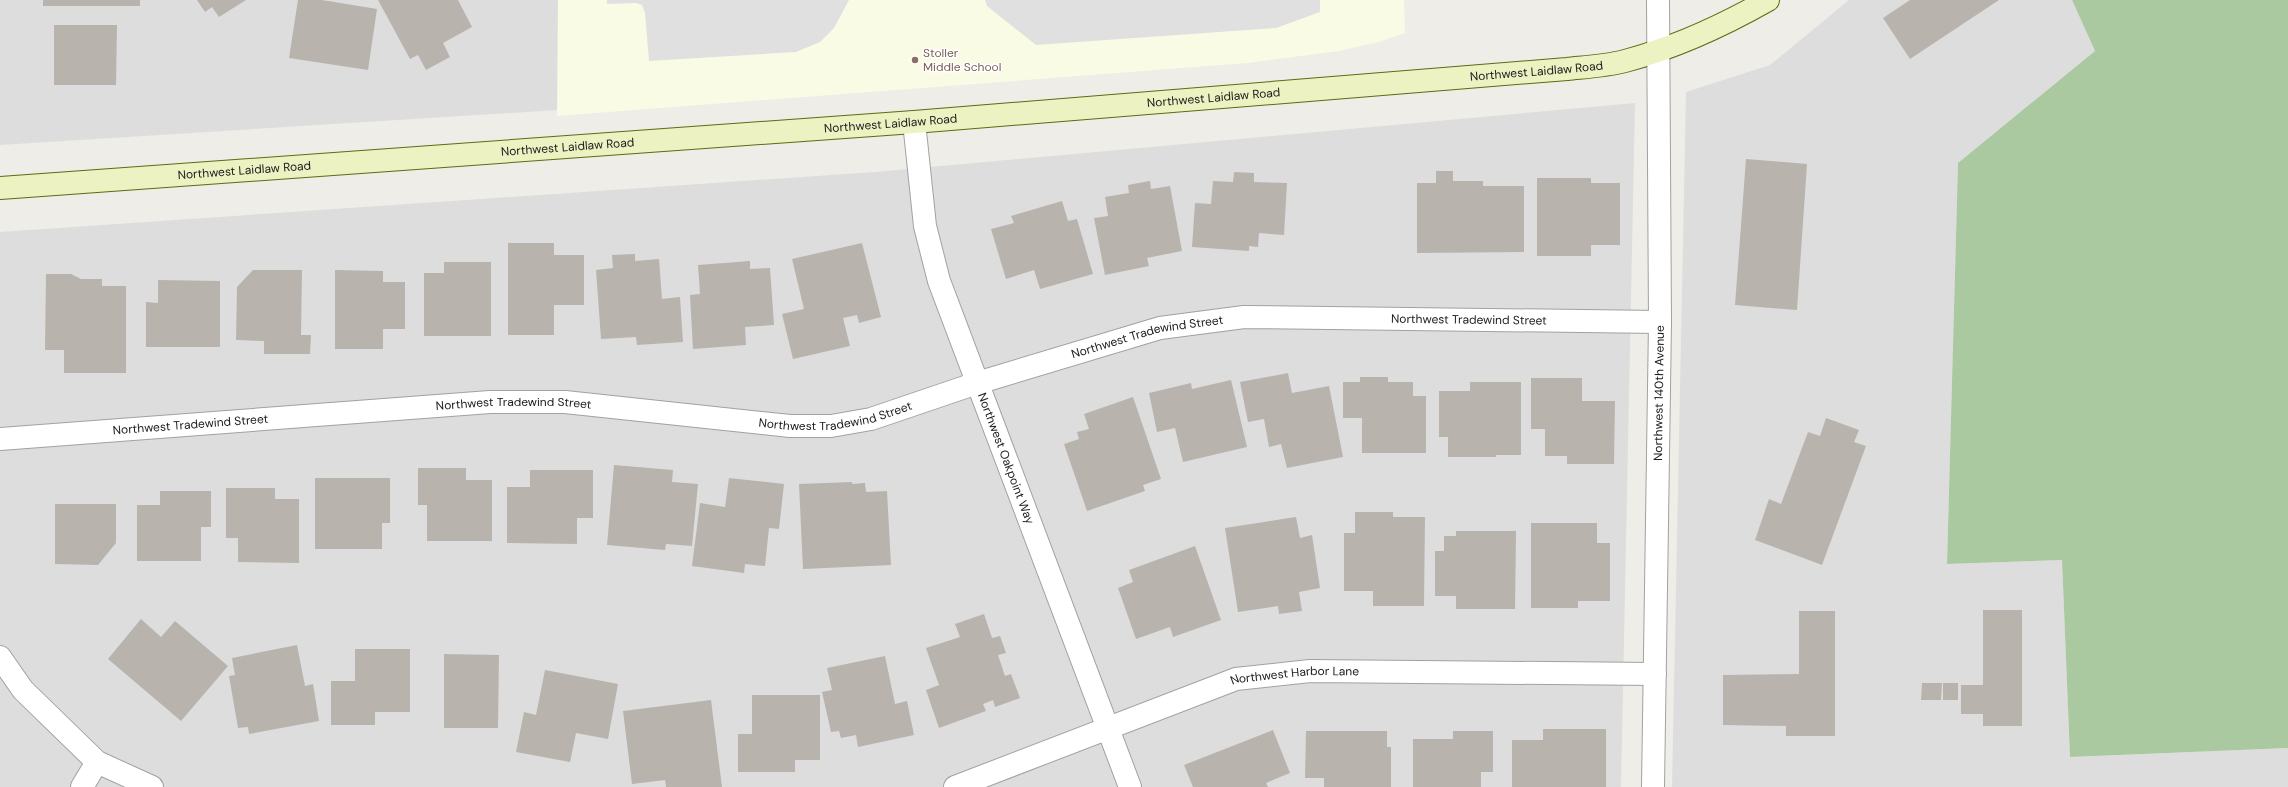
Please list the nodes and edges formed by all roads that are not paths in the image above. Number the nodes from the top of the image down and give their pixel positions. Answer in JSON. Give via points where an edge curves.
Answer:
{"nodes":[{"id":1,"x":1658,"y":0,"type":"edge"},
{"id":2,"x":1768,"y":0,"type":"edge"},
{"id":3,"x":1657,"y":51,"type":"junction"},
{"id":4,"x":914,"y":122,"type":"junction"},
{"id":5,"x":0,"y":188,"type":"edge"},
{"id":6,"x":1660,"y":322,"type":"junction"},
{"id":7,"x":977,"y":383,"type":"junction"},
{"id":8,"x":0,"y":439,"type":"edge"},
{"id":9,"x":0,"y":657,"type":"edge"},
{"id":10,"x":1655,"y":674,"type":"junction"},
{"id":11,"x":1108,"y":727,"type":"junction"},
{"id":12,"x":97,"y":762,"type":"junction"},
{"id":13,"x":82,"y":787,"type":"edge"},
{"id":14,"x":152,"y":787,"type":"edge"},
{"id":15,"x":955,"y":787,"type":"edge"},
{"id":16,"x":1130,"y":787,"type":"edge"},
{"id":17,"x":1653,"y":787,"type":"edge"}],
"edges":[{"from":1,"to":3,"type":"street","name":"Northwest 140th Avenue"},
{"from":2,"to":3,"type":"main road","name":"Northwest Laidlaw Road","via":[[1742,15]]},
{"from":3,"to":4,"type":"main road","name":"Northwest Laidlaw Road","via":[[1623,61],[1567,69]]},
{"from":3,"to":6,"type":"street","name":"Northwest 140th Avenue"},
{"from":4,"to":5,"type":"main road","name":"Northwest Laidlaw Road"},
{"from":4,"to":7,"type":"street","name":"Northwest Oakpoint Way","via":[[925,226],[939,281]]},
{"from":6,"to":7,"type":"street","name":"Northwest Tradewind Street","via":[[1244,317],[1160,328]]},
{"from":6,"to":10,"type":"street","name":"Northwest 140th Avenue"},
{"from":7,"to":8,"type":"street","name":"Northwest Tradewind Street","via":[[871,419],[830,426],[790,426],[565,402],[490,402]]},
{"from":7,"to":11,"type":"street","name":"Northwest Oakpoint Way"},
{"from":9,"to":12,"type":"street","via":[[23,690]]},
{"from":10,"to":11,"type":"street","name":"Northwest Harbor Lane","via":[[1310,671],[1236,679]]},
{"from":10,"to":17,"type":"street","name":"Northwest 140th Avenue"},
{"from":11,"to":15,"type":"street","name":"Northwest Harbor Lane"},
{"from":11,"to":16,"type":"street","name":"Northwest Oakpoint Way"},
{"from":12,"to":13,"type":"street"},
{"from":12,"to":14,"type":"street"}]}
